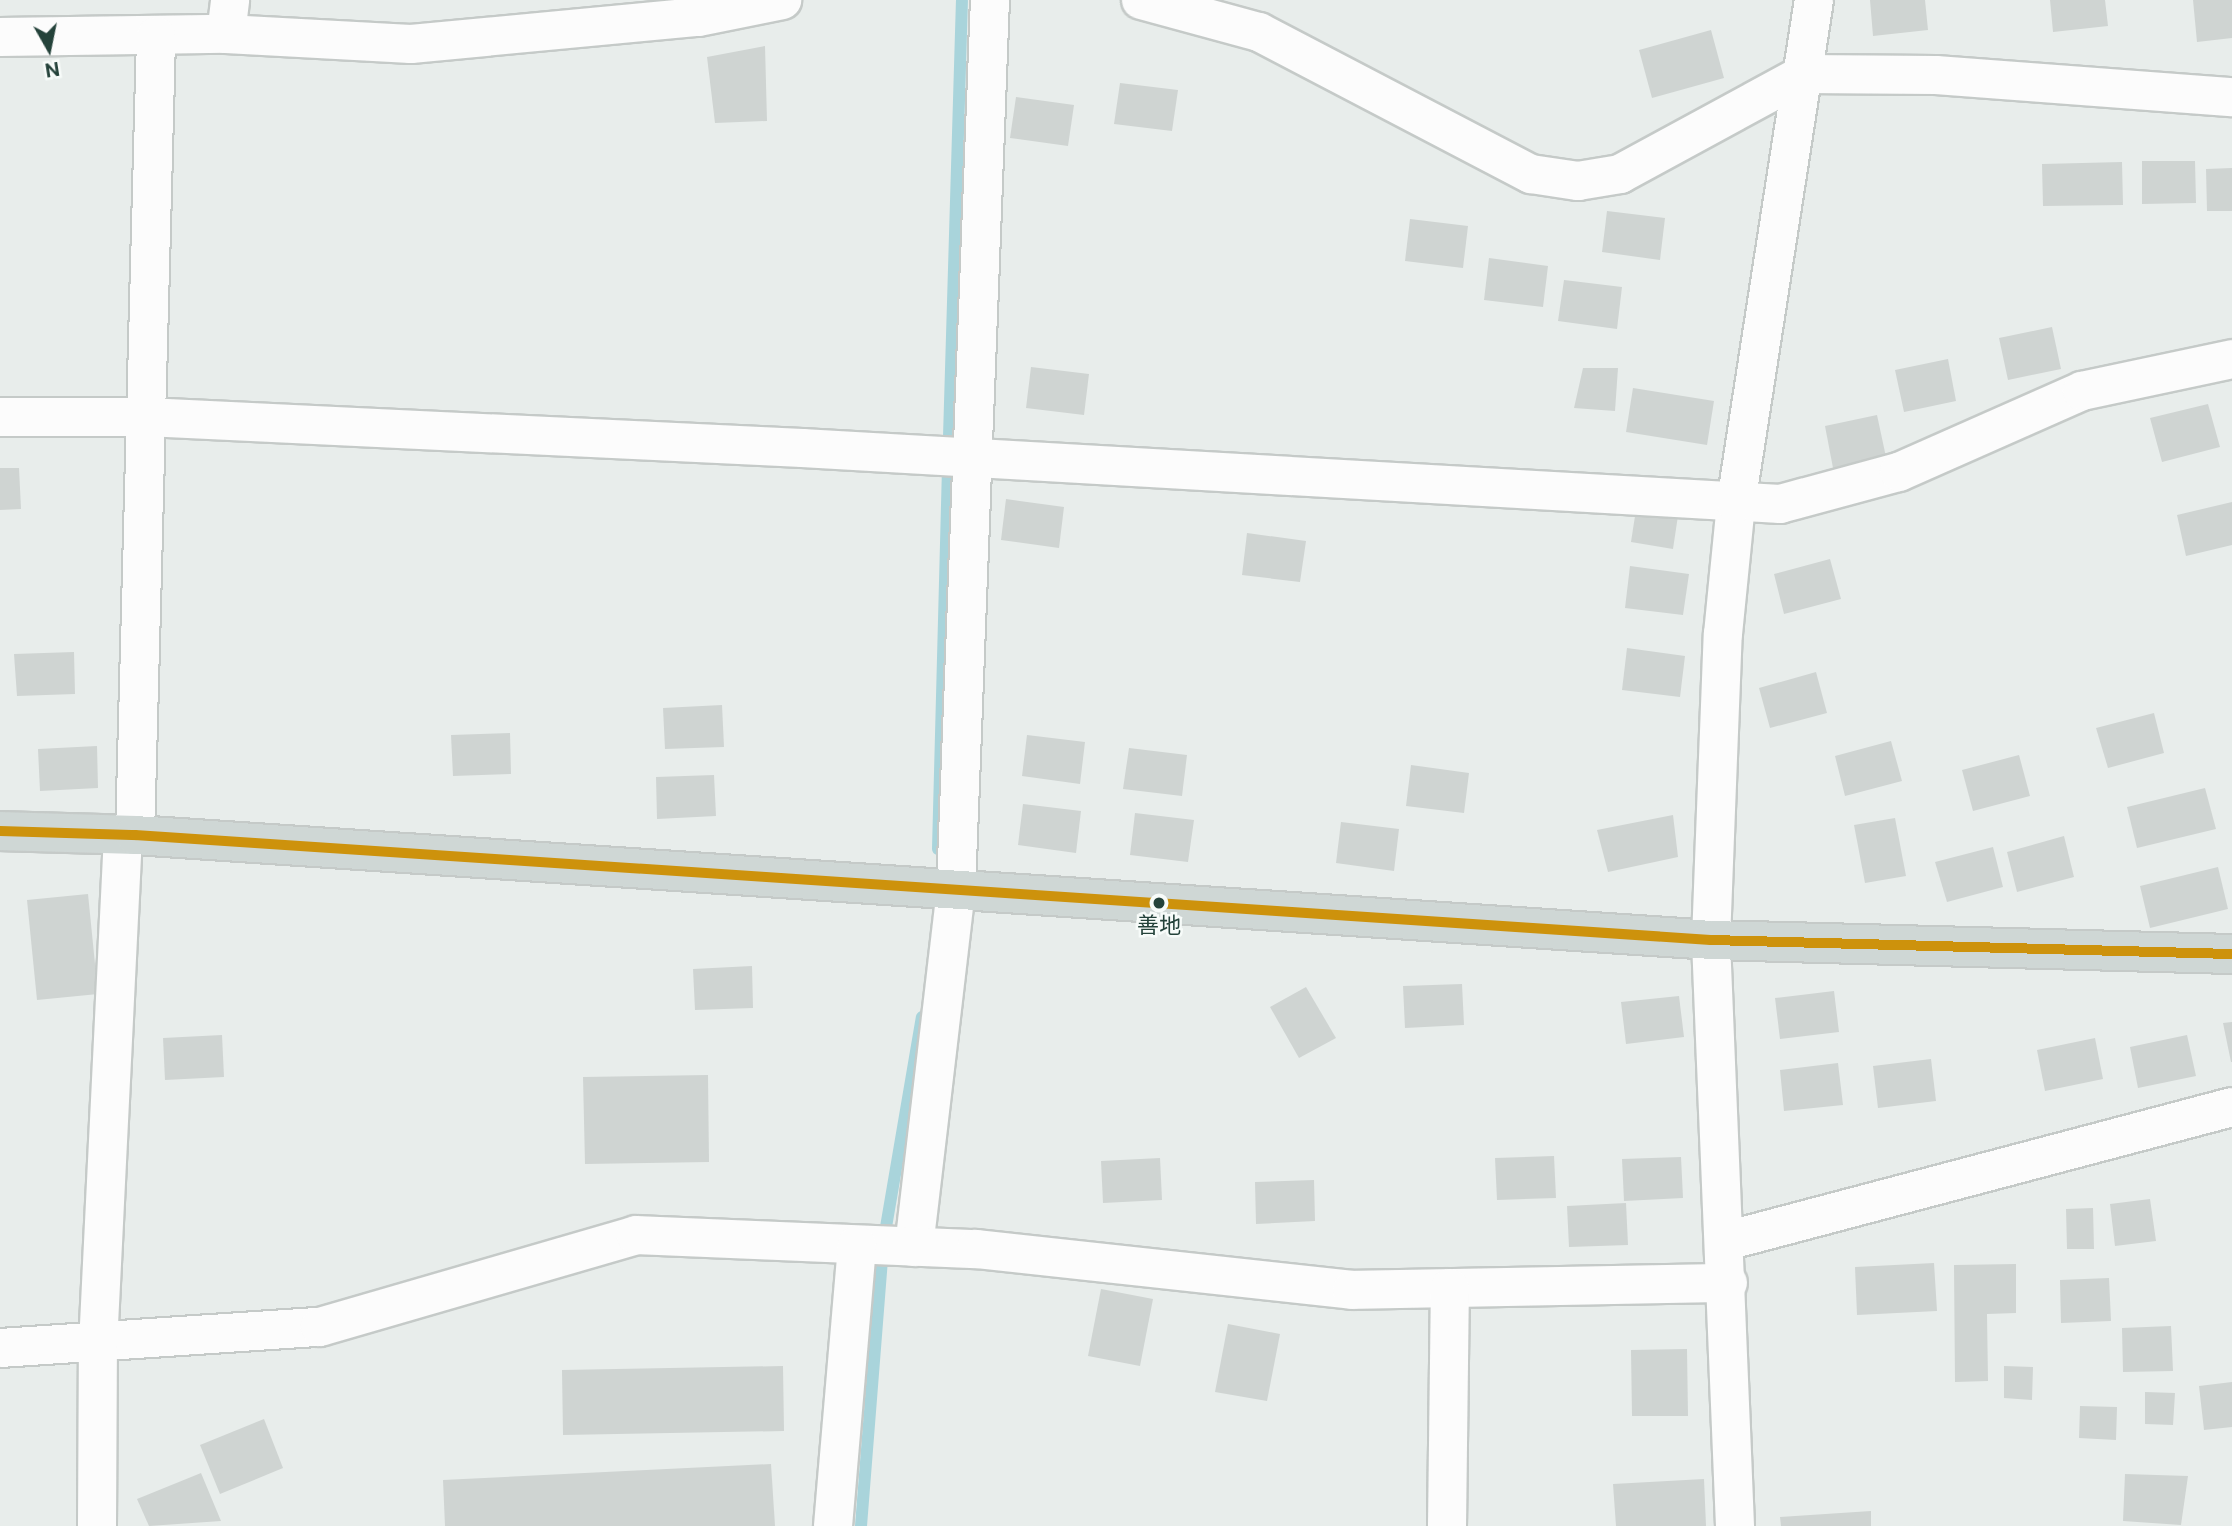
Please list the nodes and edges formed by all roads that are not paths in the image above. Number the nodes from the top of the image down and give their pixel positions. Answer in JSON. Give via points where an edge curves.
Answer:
{"nodes":[{"id":1,"x":782,"y":0,"type":"edge"},
{"id":2,"x":990,"y":0,"type":"edge"},
{"id":3,"x":1140,"y":0,"type":"edge"},
{"id":4,"x":1814,"y":0,"type":"edge"},
{"id":5,"x":228,"y":17,"type":"edge"},
{"id":6,"x":156,"y":36,"type":"junction"},
{"id":7,"x":0,"y":37,"type":"edge"},
{"id":8,"x":1804,"y":75,"type":"junction"},
{"id":9,"x":2232,"y":97,"type":"edge"},
{"id":10,"x":2232,"y":359,"type":"edge"},
{"id":11,"x":0,"y":417,"type":"edge"},
{"id":12,"x":146,"y":417,"type":"junction"},
{"id":13,"x":974,"y":460,"type":"junction"},
{"id":14,"x":1736,"y":503,"type":"junction"},
{"id":15,"x":0,"y":831,"type":"edge"},
{"id":16,"x":129,"y":835,"type":"junction"},
{"id":17,"x":956,"y":888,"type":"junction"},
{"id":18,"x":1711,"y":940,"type":"junction"},
{"id":19,"x":2232,"y":954,"type":"edge"},
{"id":20,"x":2232,"y":1107,"type":"edge"},
{"id":21,"x":1726,"y":1241,"type":"junction"},
{"id":22,"x":857,"y":1245,"type":"junction"},
{"id":23,"x":914,"y":1247,"type":"junction"},
{"id":24,"x":1728,"y":1283,"type":"junction"},
{"id":25,"x":1450,"y":1288,"type":"junction"},
{"id":26,"x":98,"y":1345,"type":"junction"},
{"id":27,"x":0,"y":1348,"type":"edge"},
{"id":28,"x":97,"y":1526,"type":"edge"},
{"id":29,"x":834,"y":1526,"type":"edge"},
{"id":30,"x":1447,"y":1526,"type":"edge"},
{"id":31,"x":1735,"y":1526,"type":"edge"}],
"edges":[{"from":1,"to":5,"type":"street","via":[[698,17],[411,44]]},
{"from":2,"to":13,"type":"street"},
{"from":3,"to":8,"type":"street","via":[[1259,32],[1531,174],[1578,181],[1620,174]]},
{"from":4,"to":8,"type":"street"},
{"from":5,"to":6,"type":"street"},
{"from":6,"to":7,"type":"street"},
{"from":6,"to":12,"type":"street"},
{"from":8,"to":9,"type":"street","via":[[1936,75]]},
{"from":8,"to":14,"type":"street"},
{"from":10,"to":14,"type":"street","via":[[2082,391],[1855,489],[1780,504]]},
{"from":11,"to":12,"type":"street"},
{"from":12,"to":13,"type":"street"},
{"from":12,"to":16,"type":"street"},
{"from":13,"to":14,"type":"street"},
{"from":13,"to":17,"type":"street"},
{"from":14,"to":18,"type":"street","via":[[1723,634]]},
{"from":15,"to":16,"type":"main road"},
{"from":16,"to":17,"type":"main road"},
{"from":16,"to":26,"type":"street"},
{"from":17,"to":18,"type":"main road"},
{"from":17,"to":23,"type":"street"},
{"from":18,"to":19,"type":"main road"},
{"from":18,"to":21,"type":"street"},
{"from":20,"to":21,"type":"street"},
{"from":21,"to":24,"type":"street"},
{"from":22,"to":23,"type":"street"},
{"from":22,"to":26,"type":"street","via":[[636,1235],[320,1328]]},
{"from":22,"to":29,"type":"street"},
{"from":23,"to":25,"type":"street","via":[[1352,1290]]},
{"from":24,"to":25,"type":"street"},
{"from":24,"to":31,"type":"street"},
{"from":25,"to":30,"type":"street"},
{"from":26,"to":27,"type":"street"},
{"from":26,"to":28,"type":"street"}]}
